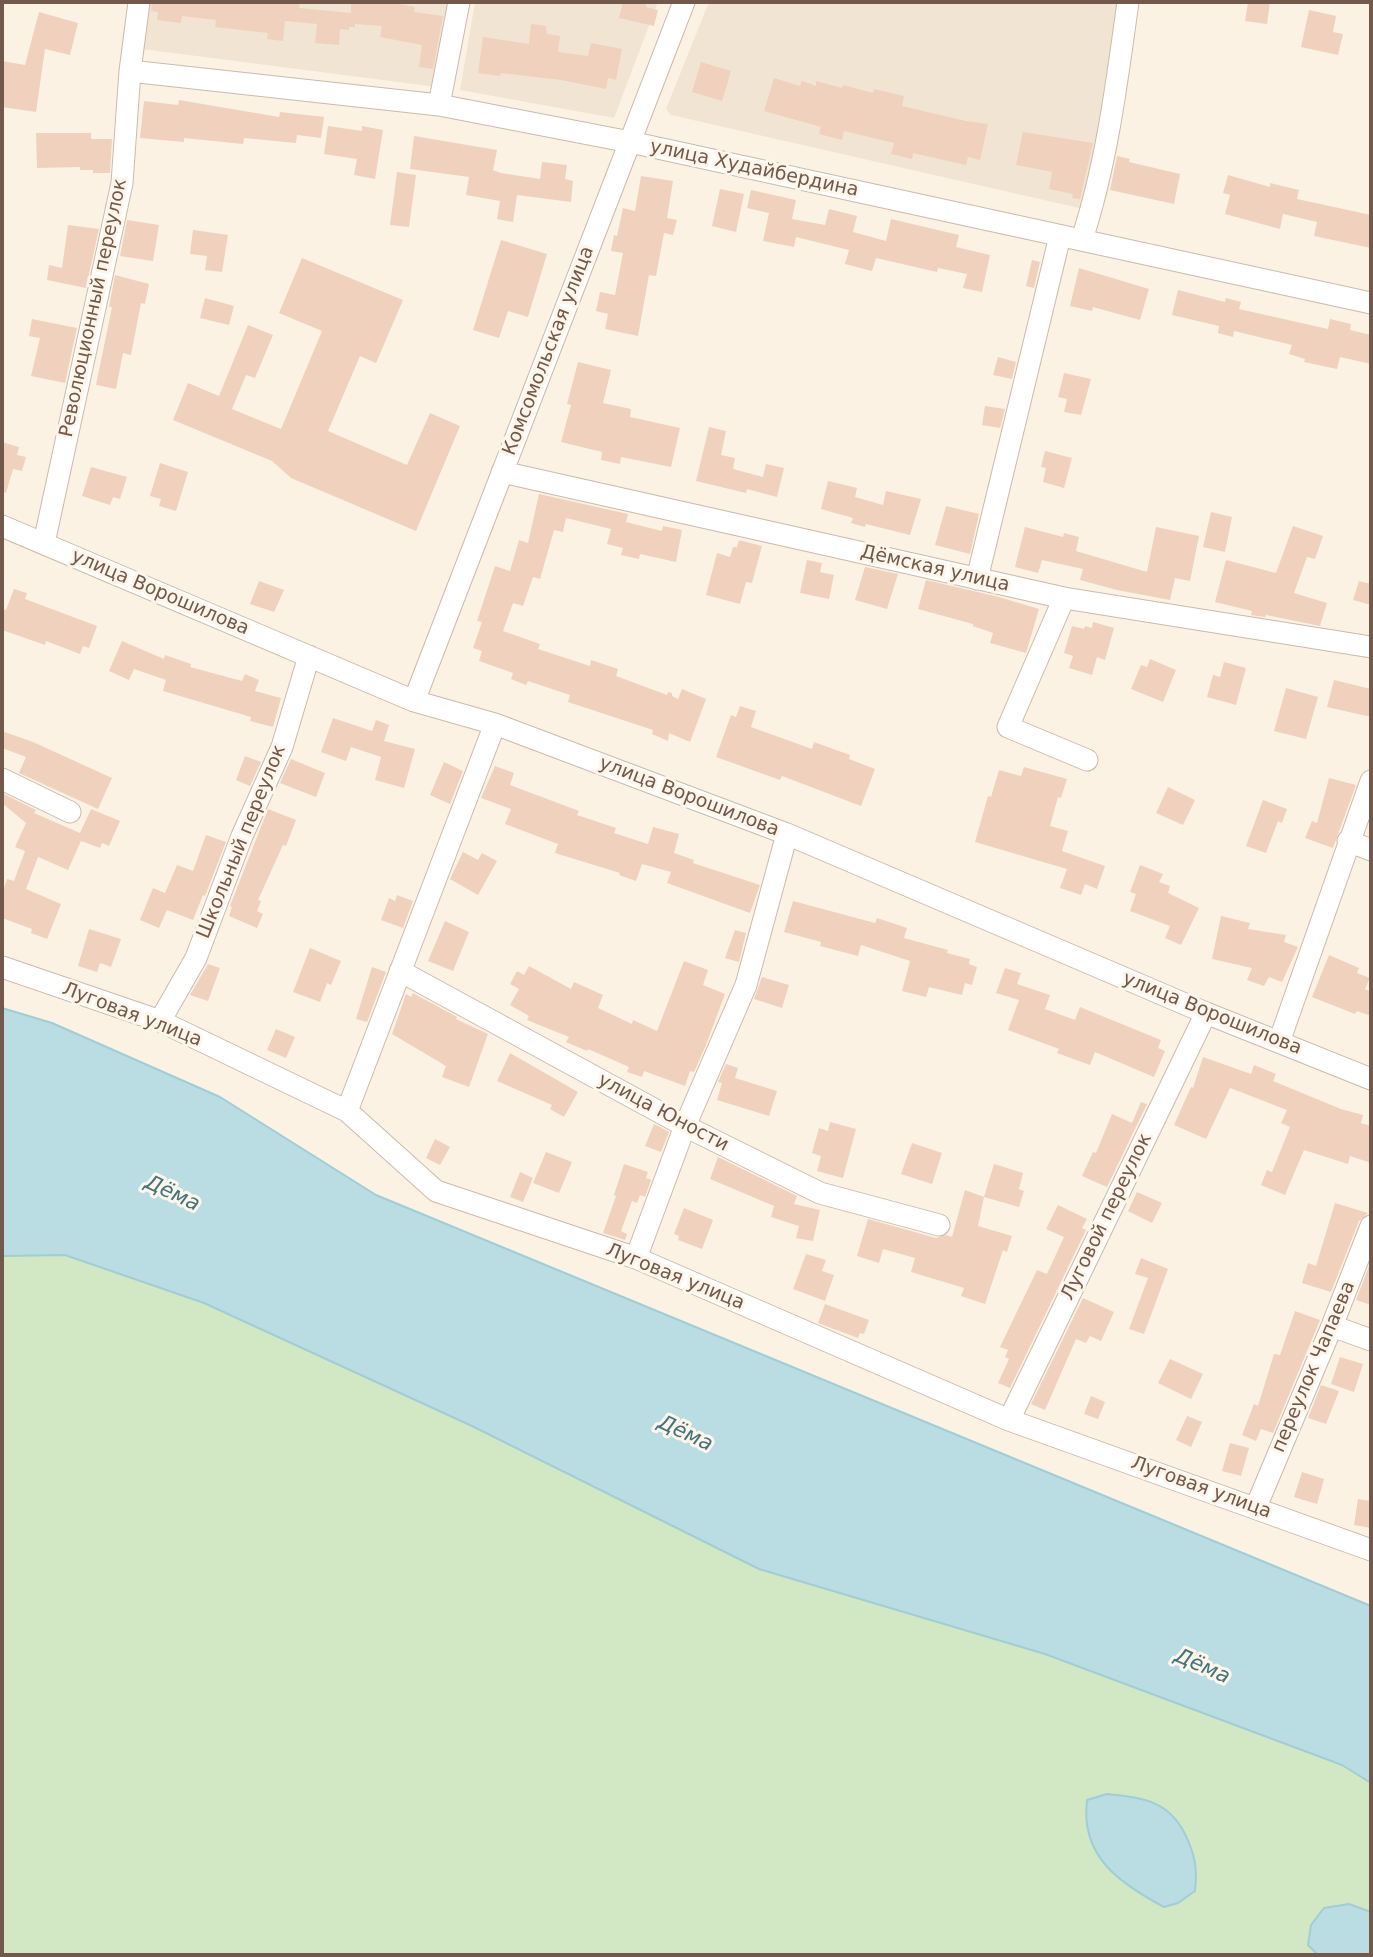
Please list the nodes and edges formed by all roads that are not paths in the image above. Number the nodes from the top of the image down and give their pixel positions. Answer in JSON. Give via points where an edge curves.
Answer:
{"nodes":[{"id":1,"x":139,"y":2,"type":"edge"},
{"id":2,"x":459,"y":2,"type":"edge"},
{"id":3,"x":684,"y":2,"type":"edge"},
{"id":4,"x":1128,"y":2,"type":"edge"},
{"id":5,"x":130,"y":71,"type":"junction"},
{"id":6,"x":439,"y":105,"type":"junction"},
{"id":7,"x":630,"y":142,"type":"junction"},
{"id":8,"x":1060,"y":236,"type":"junction"},
{"id":9,"x":1082,"y":239,"type":"junction"},
{"id":10,"x":1371,"y":303,"type":"edge"},
{"id":11,"x":502,"y":472,"type":"junction"},
{"id":12,"x":2,"y":526,"type":"edge"},
{"id":13,"x":44,"y":543,"type":"junction"},
{"id":14,"x":977,"y":579,"type":"junction"},
{"id":15,"x":1064,"y":598,"type":"junction"},
{"id":16,"x":1371,"y":647,"type":"edge"},
{"id":17,"x":309,"y":656,"type":"junction"},
{"id":18,"x":414,"y":701,"type":"junction"},
{"id":19,"x":495,"y":724,"type":"junction"},
{"id":20,"x":1087,"y":760,"type":"dead end"},
{"id":21,"x":2,"y":779,"type":"edge"},
{"id":22,"x":1371,"y":781,"type":"edge"},
{"id":23,"x":70,"y":812,"type":"dead end"},
{"id":24,"x":787,"y":834,"type":"junction"},
{"id":25,"x":1348,"y":841,"type":"junction"},
{"id":26,"x":1371,"y":850,"type":"edge"},
{"id":27,"x":2,"y":967,"type":"edge"},
{"id":28,"x":400,"y":971,"type":"junction"},
{"id":29,"x":1206,"y":1013,"type":"junction"},
{"id":30,"x":160,"y":1021,"type":"junction"},
{"id":31,"x":1279,"y":1042,"type":"junction"},
{"id":32,"x":1371,"y":1079,"type":"edge"},
{"id":33,"x":347,"y":1111,"type":"junction"},
{"id":34,"x":685,"y":1126,"type":"junction"},
{"id":35,"x":939,"y":1225,"type":"dead end"},
{"id":36,"x":1371,"y":1226,"type":"edge"},
{"id":37,"x":636,"y":1258,"type":"junction"},
{"id":38,"x":1332,"y":1326,"type":"junction"},
{"id":39,"x":1371,"y":1340,"type":"edge"},
{"id":40,"x":1009,"y":1420,"type":"junction"},
{"id":41,"x":1256,"y":1507,"type":"junction"},
{"id":42,"x":1371,"y":1550,"type":"edge"}],
"edges":[{"from":1,"to":5,"type":"street","name":"Революционный переулок"},
{"from":2,"to":6,"type":"street"},
{"from":3,"to":7,"type":"street","name":"Комсомольская улица"},
{"from":4,"to":9,"type":"street","via":[[1100,175]]},
{"from":5,"to":6,"type":"street","name":"улица Худайбердина"},
{"from":5,"to":13,"type":"street","name":"Революционный переулок","via":[[122,183]]},
{"from":6,"to":7,"type":"street","name":"улица Худайбердина"},
{"from":7,"to":8,"type":"street","name":"улица Худайбердина"},
{"from":7,"to":11,"type":"street","name":"Комсомольская улица"},
{"from":8,"to":9,"type":"street","name":"улица Худайбердина"},
{"from":8,"to":14,"type":"street"},
{"from":9,"to":10,"type":"street","name":"улица Худайбердина"},
{"from":11,"to":14,"type":"street","name":"Дёмская улица"},
{"from":11,"to":18,"type":"street","name":"Комсомольская улица"},
{"from":12,"to":13,"type":"street","name":"улица Ворошилова"},
{"from":13,"to":17,"type":"street","name":"улица Ворошилова"},
{"from":14,"to":15,"type":"street","name":"Дёмская улица"},
{"from":15,"to":16,"type":"street","name":"Дёмская улица"},
{"from":15,"to":20,"type":"street","via":[[1008,727]]},
{"from":17,"to":18,"type":"street","name":"улица Ворошилова"},
{"from":17,"to":30,"type":"street","name":"Школьный переулок","via":[[282,747],[196,958]]},
{"from":18,"to":19,"type":"street","name":"улица Ворошилова"},
{"from":19,"to":24,"type":"street","name":"улица Ворошилова"},
{"from":19,"to":28,"type":"street"},
{"from":21,"to":23,"type":"street"},
{"from":22,"to":25,"type":"street"},
{"from":24,"to":29,"type":"street","name":"улица Ворошилова"},
{"from":24,"to":34,"type":"street","via":[[746,985]]},
{"from":25,"to":26,"type":"street"},
{"from":25,"to":31,"type":"street"},
{"from":27,"to":30,"type":"street","name":"Луговая улица"},
{"from":28,"to":33,"type":"street"},
{"from":28,"to":34,"type":"street","name":"улица Юности"},
{"from":29,"to":31,"type":"street","name":"улица Ворошилова"},
{"from":29,"to":40,"type":"street","name":"Луговой переулок"},
{"from":30,"to":33,"type":"street","name":"Луговая улица"},
{"from":31,"to":32,"type":"street","name":"улица Ворошилова"},
{"from":33,"to":37,"type":"street","name":"Луговая улица","via":[[436,1191]]},
{"from":34,"to":35,"type":"street","name":"улица Юности","via":[[820,1193]]},
{"from":34,"to":37,"type":"street"},
{"from":36,"to":38,"type":"street","name":"переулок Чапаева"},
{"from":37,"to":40,"type":"street","name":"Луговая улица"},
{"from":38,"to":39,"type":"street"},
{"from":38,"to":41,"type":"street","name":"переулок Чапаева"},
{"from":40,"to":41,"type":"street","name":"Луговая улица"},
{"from":41,"to":42,"type":"street","name":"Луговая улица"}]}
